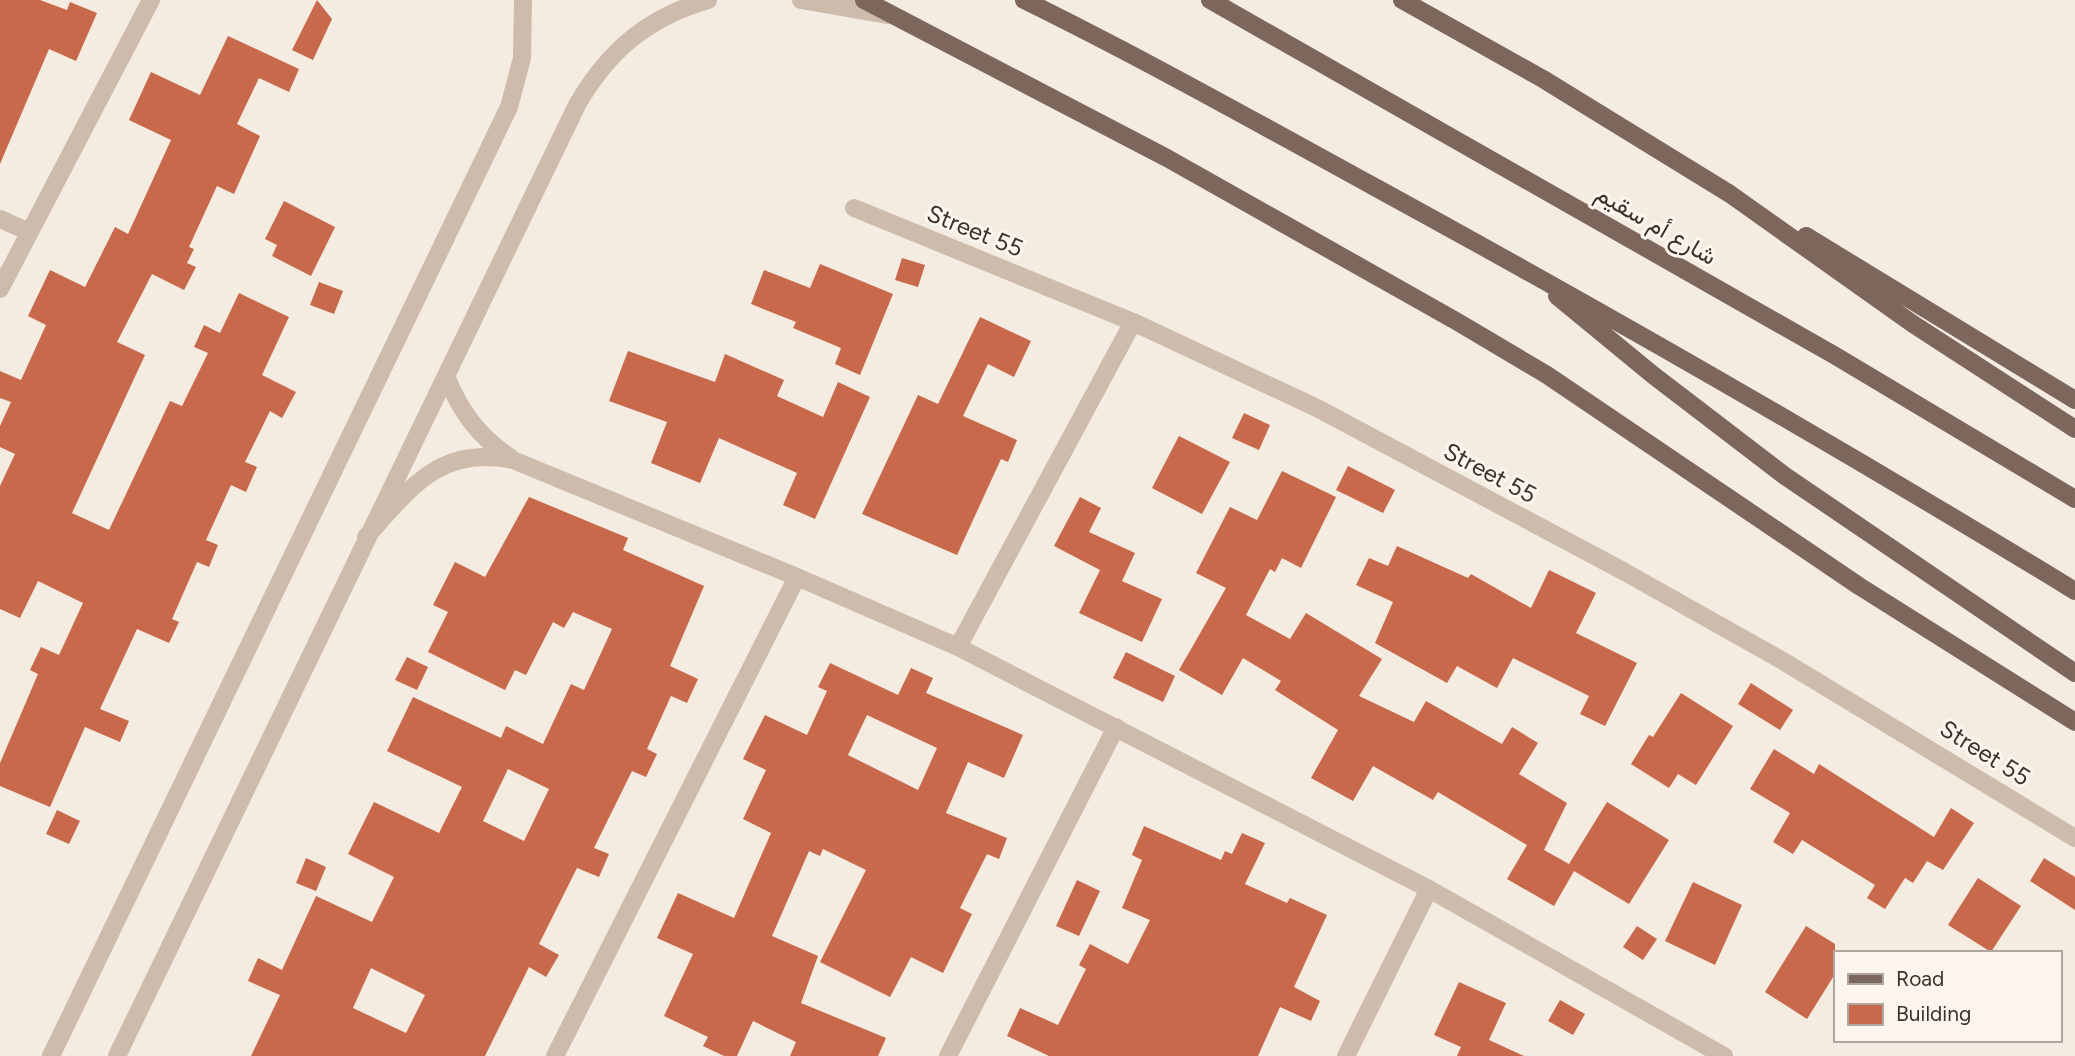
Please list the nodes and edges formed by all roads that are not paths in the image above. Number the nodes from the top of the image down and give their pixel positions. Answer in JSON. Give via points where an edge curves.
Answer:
{"nodes":[{"id":1,"x":151,"y":0,"type":"edge"},
{"id":2,"x":523,"y":0,"type":"edge"},
{"id":3,"x":708,"y":0,"type":"edge"},
{"id":4,"x":801,"y":0,"type":"edge"},
{"id":5,"x":864,"y":0,"type":"edge"},
{"id":6,"x":1024,"y":0,"type":"edge"},
{"id":7,"x":1210,"y":0,"type":"edge"},
{"id":8,"x":1402,"y":0,"type":"edge"},
{"id":9,"x":896,"y":16,"type":"junction"},
{"id":10,"x":1730,"y":194,"type":"junction"},
{"id":11,"x":854,"y":208,"type":"dead end"},
{"id":12,"x":0,"y":219,"type":"edge"},
{"id":13,"x":29,"y":232,"type":"junction"},
{"id":14,"x":1525,"y":269,"type":"junction"},
{"id":15,"x":0,"y":289,"type":"edge"},
{"id":16,"x":1133,"y":321,"type":"junction"},
{"id":17,"x":446,"y":376,"type":"junction"},
{"id":18,"x":2075,"y":400,"type":"edge"},
{"id":19,"x":2075,"y":429,"type":"edge"},
{"id":20,"x":513,"y":460,"type":"junction"},
{"id":21,"x":2075,"y":499,"type":"edge"},
{"id":22,"x":366,"y":537,"type":"junction"},
{"id":23,"x":797,"y":576,"type":"junction"},
{"id":24,"x":2075,"y":591,"type":"edge"},
{"id":25,"x":958,"y":647,"type":"junction"},
{"id":26,"x":2075,"y":673,"type":"edge"},
{"id":27,"x":2075,"y":722,"type":"edge"},
{"id":28,"x":1116,"y":727,"type":"junction"},
{"id":29,"x":2075,"y":838,"type":"edge"},
{"id":30,"x":1429,"y":889,"type":"junction"},
{"id":31,"x":51,"y":1056,"type":"edge"},
{"id":32,"x":117,"y":1056,"type":"edge"},
{"id":33,"x":555,"y":1056,"type":"edge"},
{"id":34,"x":948,"y":1056,"type":"edge"},
{"id":35,"x":1346,"y":1056,"type":"edge"},
{"id":36,"x":1724,"y":1056,"type":"edge"}],
"edges":[{"from":1,"to":13,"type":"street"},
{"from":2,"to":31,"type":"street","via":[[522,58],[497,131]]},
{"from":3,"to":17,"type":"street","via":[[663,16],[622,45],[589,83]]},
{"from":4,"to":9,"type":"street"},
{"from":5,"to":9,"type":"main road"},
{"from":6,"to":14,"type":"main road"},
{"from":7,"to":21,"type":"main road","name":"شارع أم سقيم","via":[[1834,355]]},
{"from":8,"to":10,"type":"main road"},
{"from":9,"to":27,"type":"main road","via":[[1167,158],[1456,320],[1547,375],[1859,586]]},
{"from":10,"to":18,"type":"main road","via":[[1923,305]]},
{"from":10,"to":19,"type":"main road","via":[[1913,324]]},
{"from":11,"to":16,"type":"street","name":"Street 55"},
{"from":12,"to":13,"type":"street"},
{"from":13,"to":15,"type":"street"},
{"from":14,"to":24,"type":"main road","via":[[1753,398]]},
{"from":14,"to":26,"type":"main road","via":[[1763,459]]},
{"from":16,"to":25,"type":"street"},
{"from":16,"to":29,"type":"street","name":"Street 55","via":[[1317,408],[1623,571],[1839,694]]},
{"from":17,"to":20,"type":"street","via":[[465,416]]},
{"from":17,"to":22,"type":"street"},
{"from":20,"to":22,"type":"street","via":[[480,456],[430,472]]},
{"from":20,"to":23,"type":"street"},
{"from":22,"to":32,"type":"street"},
{"from":23,"to":25,"type":"street"},
{"from":23,"to":33,"type":"street"},
{"from":25,"to":28,"type":"street"},
{"from":28,"to":30,"type":"street"},
{"from":28,"to":34,"type":"street"},
{"from":30,"to":35,"type":"street"},
{"from":30,"to":36,"type":"street"}]}
